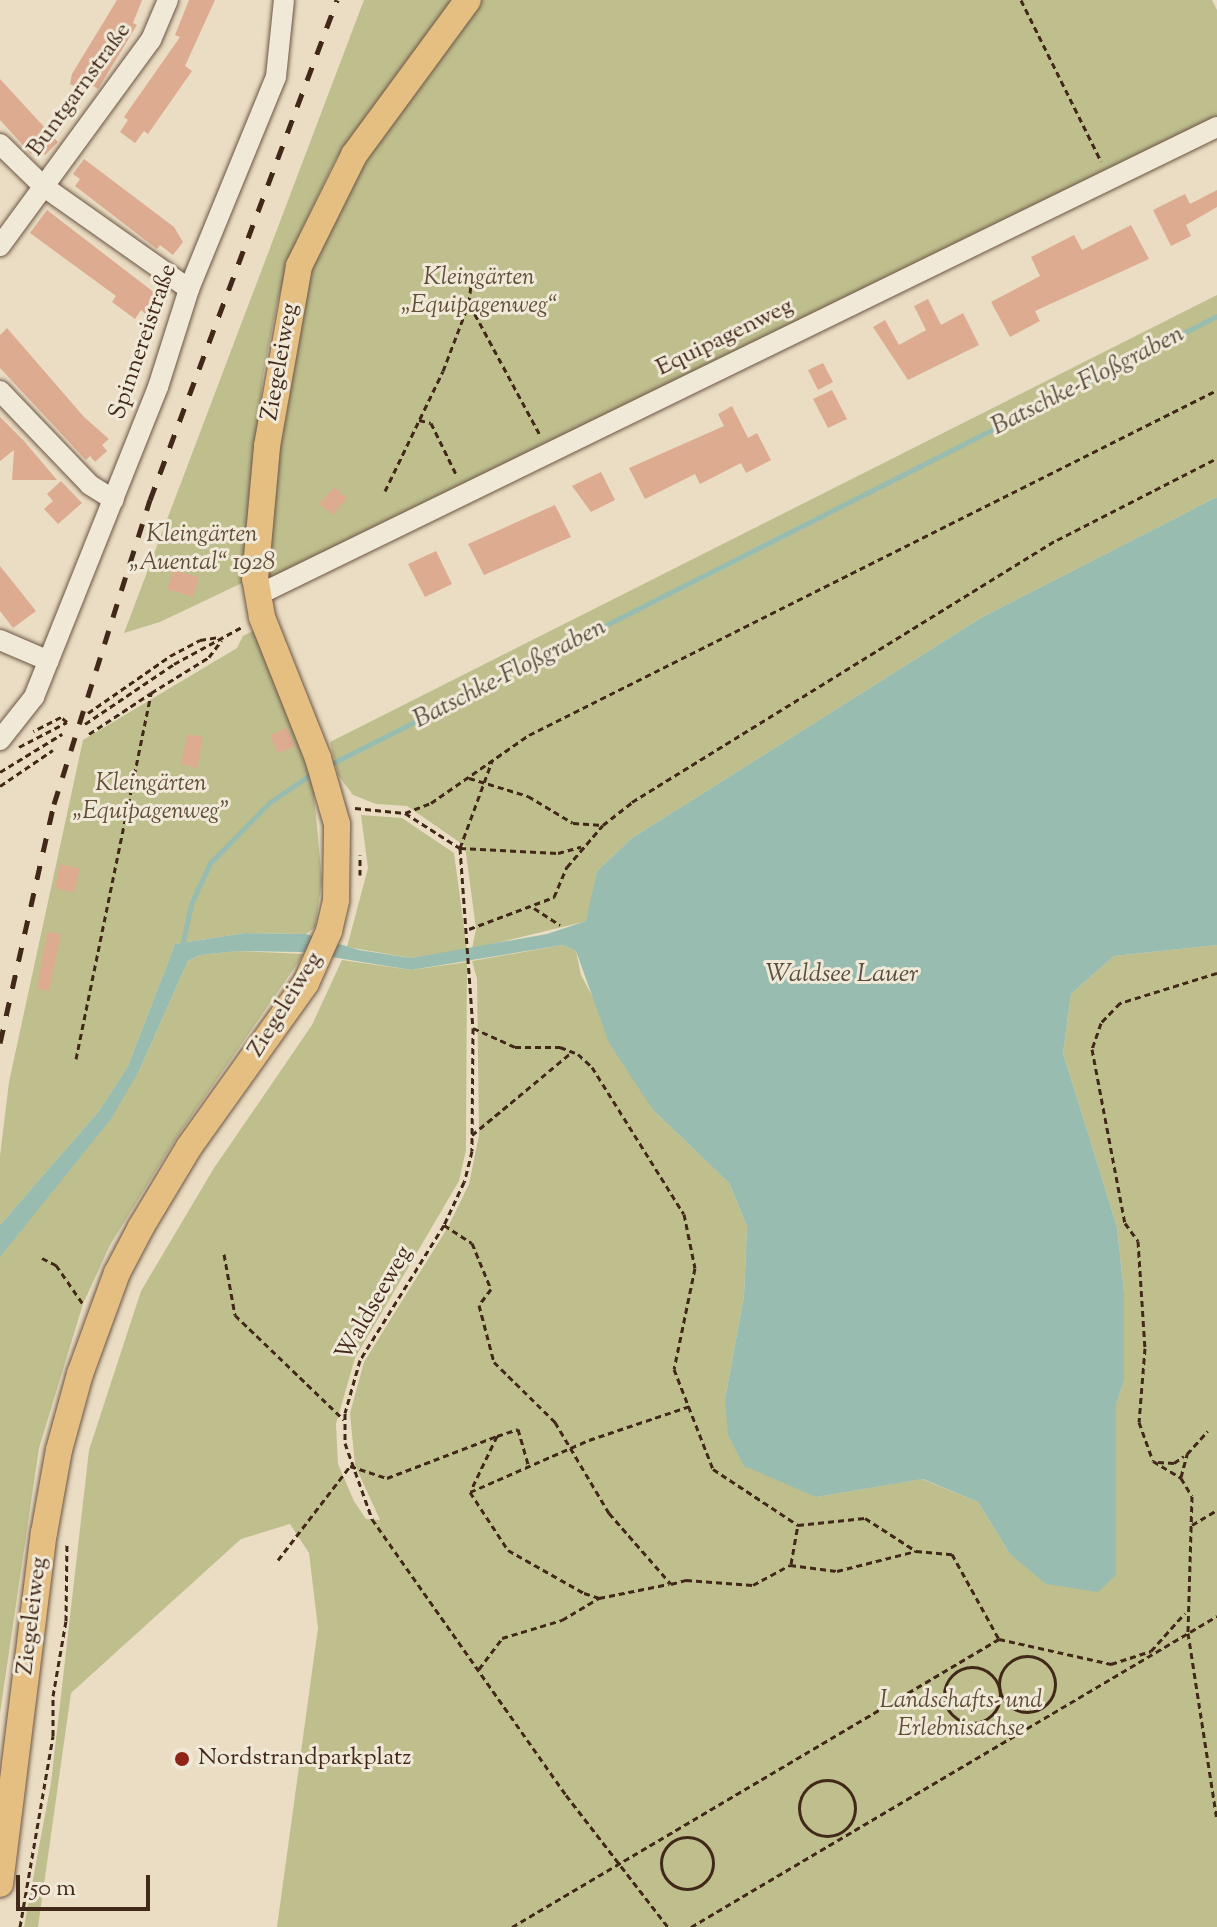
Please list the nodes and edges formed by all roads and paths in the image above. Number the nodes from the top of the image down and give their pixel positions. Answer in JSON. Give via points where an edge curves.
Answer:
{"nodes":[{"id":1,"x":168,"y":0,"type":"edge"},
{"id":2,"x":284,"y":0,"type":"edge"},
{"id":3,"x":468,"y":0,"type":"edge"},
{"id":4,"x":1021,"y":0,"type":"edge"},
{"id":5,"x":1217,"y":127,"type":"edge"},
{"id":6,"x":0,"y":144,"type":"edge"},
{"id":7,"x":1110,"y":179,"type":"junction"},
{"id":8,"x":43,"y":186,"type":"junction"},
{"id":9,"x":0,"y":246,"type":"edge"},
{"id":10,"x":472,"y":272,"type":"dead end"},
{"id":11,"x":189,"y":289,"type":"junction"},
{"id":12,"x":469,"y":303,"type":"junction"},
{"id":13,"x":1217,"y":390,"type":"edge"},
{"id":14,"x":0,"y":391,"type":"edge"},
{"id":15,"x":419,"y":420,"type":"junction"},
{"id":16,"x":549,"y":453,"type":"junction"},
{"id":17,"x":1217,"y":458,"type":"edge"},
{"id":18,"x":457,"y":476,"type":"dead end"},
{"id":19,"x":385,"y":491,"type":"dead end"},
{"id":20,"x":114,"y":500,"type":"junction"},
{"id":21,"x":256,"y":590,"type":"junction"},
{"id":22,"x":252,"y":622,"type":"dead end"},
{"id":23,"x":224,"y":637,"type":"junction"},
{"id":24,"x":0,"y":640,"type":"edge"},
{"id":25,"x":49,"y":661,"type":"junction"},
{"id":26,"x":151,"y":693,"type":"junction"},
{"id":27,"x":88,"y":713,"type":"dead end"},
{"id":28,"x":85,"y":724,"type":"dead end"},
{"id":29,"x":41,"y":727,"type":"dead end"},
{"id":30,"x":62,"y":734,"type":"dead end"},
{"id":31,"x":89,"y":734,"type":"dead end"},
{"id":32,"x":5,"y":747,"type":"edge"},
{"id":33,"x":53,"y":750,"type":"dead end"},
{"id":34,"x":492,"y":761,"type":"junction"},
{"id":35,"x":0,"y":772,"type":"edge"},
{"id":36,"x":469,"y":778,"type":"junction"},
{"id":37,"x":486,"y":782,"type":"junction"},
{"id":38,"x":0,"y":786,"type":"edge"},
{"id":39,"x":355,"y":808,"type":"dead end"},
{"id":40,"x":405,"y":813,"type":"junction"},
{"id":41,"x":603,"y":825,"type":"junction"},
{"id":42,"x":581,"y":847,"type":"junction"},
{"id":43,"x":460,"y":848,"type":"junction"},
{"id":44,"x":534,"y":908,"type":"junction"},
{"id":45,"x":560,"y":925,"type":"dead end"},
{"id":46,"x":469,"y":929,"type":"junction"},
{"id":47,"x":1217,"y":973,"type":"edge"},
{"id":48,"x":473,"y":1028,"type":"junction"},
{"id":49,"x":572,"y":1052,"type":"junction"},
{"id":50,"x":76,"y":1059,"type":"dead end"},
{"id":51,"x":472,"y":1135,"type":"junction"},
{"id":52,"x":444,"y":1225,"type":"junction"},
{"id":53,"x":224,"y":1254,"type":"dead end"},
{"id":54,"x":42,"y":1258,"type":"dead end"},
{"id":55,"x":101,"y":1312,"type":"junction"},
{"id":56,"x":690,"y":1406,"type":"junction"},
{"id":57,"x":344,"y":1421,"type":"junction"},
{"id":58,"x":1208,"y":1431,"type":"dead end"},
{"id":59,"x":497,"y":1436,"type":"junction"},
{"id":60,"x":570,"y":1448,"type":"junction"},
{"id":61,"x":1187,"y":1454,"type":"junction"},
{"id":62,"x":1153,"y":1461,"type":"junction"},
{"id":63,"x":350,"y":1466,"type":"junction"},
{"id":64,"x":529,"y":1466,"type":"junction"},
{"id":65,"x":1181,"y":1478,"type":"junction"},
{"id":66,"x":470,"y":1492,"type":"junction"},
{"id":67,"x":1217,"y":1510,"type":"edge"},
{"id":68,"x":798,"y":1525,"type":"junction"},
{"id":69,"x":1192,"y":1525,"type":"junction"},
{"id":70,"x":67,"y":1535,"type":"dead end"},
{"id":71,"x":916,"y":1551,"type":"junction"},
{"id":72,"x":278,"y":1560,"type":"dead end"},
{"id":73,"x":790,"y":1565,"type":"junction"},
{"id":74,"x":671,"y":1584,"type":"junction"},
{"id":75,"x":599,"y":1598,"type":"junction"},
{"id":76,"x":1187,"y":1609,"type":"junction"},
{"id":77,"x":1217,"y":1616,"type":"edge"},
{"id":78,"x":1188,"y":1633,"type":"junction"},
{"id":79,"x":999,"y":1639,"type":"junction"},
{"id":80,"x":1152,"y":1653,"type":"junction"},
{"id":81,"x":955,"y":1665,"type":"junction"},
{"id":82,"x":478,"y":1670,"type":"junction"},
{"id":83,"x":958,"y":1671,"type":"junction"},
{"id":84,"x":1000,"y":1689,"type":"junction"},
{"id":85,"x":1041,"y":1708,"type":"junction"},
{"id":86,"x":1046,"y":1717,"type":"junction"},
{"id":87,"x":1217,"y":1820,"type":"edge"},
{"id":88,"x":840,"y":1832,"type":"junction"},
{"id":89,"x":670,"y":1834,"type":"junction"},
{"id":90,"x":843,"y":1837,"type":"junction"},
{"id":91,"x":674,"y":1840,"type":"junction"},
{"id":92,"x":619,"y":1864,"type":"junction"},
{"id":93,"x":0,"y":1884,"type":"edge"},
{"id":94,"x":20,"y":1927,"type":"edge"},
{"id":95,"x":512,"y":1927,"type":"edge"},
{"id":96,"x":668,"y":1927,"type":"edge"},
{"id":97,"x":691,"y":1927,"type":"edge"}],
"edges":[{"from":1,"to":8,"type":"street","name":"Buntgarnstraße","via":[[151,40]]},
{"from":2,"to":11,"type":"street","name":"Spinnereistraße","via":[[276,77]]},
{"from":3,"to":21,"type":"main road","name":"Ziegeleiweg","via":[[354,155],[299,266],[267,446]]},
{"from":4,"to":7,"type":"path"},
{"from":5,"to":7,"type":"street","name":"Equipagenweg"},
{"from":6,"to":8,"type":"street"},
{"from":7,"to":16,"type":"street","name":"Equipagenweg"},
{"from":8,"to":9,"type":"street","name":"Buntgarnstraße"},
{"from":8,"to":11,"type":"street"},
{"from":10,"to":12,"type":"path"},
{"from":11,"to":20,"type":"street","name":"Spinnereistraße"},
{"from":12,"to":15,"type":"path"},
{"from":12,"to":16,"type":"path"},
{"from":13,"to":34,"type":"path","via":[[529,735]]},
{"from":14,"to":20,"type":"street","via":[[90,485]]},
{"from":15,"to":18,"type":"path","via":[[431,423]]},
{"from":15,"to":19,"type":"path"},
{"from":16,"to":21,"type":"street","name":"Equipagenweg","via":[[266,591]]},
{"from":17,"to":41,"type":"path","via":[[1057,540],[632,802]]},
{"from":20,"to":25,"type":"street","name":"Spinnereistraße"},
{"from":21,"to":55,"type":"main road","name":"Ziegeleiweg","via":[[322,769],[339,852],[329,931],[319,959],[166,1185]]},
{"from":22,"to":23,"type":"path"},
{"from":23,"to":26,"type":"path","via":[[209,657]]},
{"from":23,"to":27,"type":"path","via":[[200,640],[170,656]]},
{"from":23,"to":28,"type":"path"},
{"from":24,"to":25,"type":"street"},
{"from":25,"to":32,"type":"street","name":"Spinnereistraße"},
{"from":26,"to":31,"type":"path"},
{"from":26,"to":50,"type":"path"},
{"from":29,"to":32,"type":"path","via":[[61,717],[67,722]]},
{"from":30,"to":35,"type":"path"},
{"from":33,"to":38,"type":"path"},
{"from":34,"to":36,"type":"path"},
{"from":34,"to":37,"type":"path"},
{"from":36,"to":37,"type":"path"},
{"from":36,"to":40,"type":"path"},
{"from":37,"to":41,"type":"path","via":[[528,796],[573,823]]},
{"from":37,"to":43,"type":"path"},
{"from":39,"to":40,"type":"path"},
{"from":40,"to":43,"type":"path"},
{"from":41,"to":42,"type":"path"},
{"from":42,"to":43,"type":"path","via":[[558,853]]},
{"from":42,"to":44,"type":"path","via":[[554,897]]},
{"from":43,"to":46,"type":"path","name":"Waldseeweg"},
{"from":44,"to":45,"type":"path"},
{"from":44,"to":46,"type":"path"},
{"from":46,"to":48,"type":"path","name":"Waldseeweg"},
{"from":47,"to":62,"type":"path","via":[[1120,1003],[1101,1023],[1092,1049],[1125,1223],[1138,1241],[1145,1348],[1139,1422]]},
{"from":48,"to":49,"type":"path","via":[[515,1047]]},
{"from":48,"to":51,"type":"path","name":"Waldseeweg"},
{"from":49,"to":51,"type":"path"},
{"from":49,"to":56,"type":"path","via":[[592,1067],[688,1224],[695,1268],[674,1369]]},
{"from":51,"to":52,"type":"path","name":"Waldseeweg","via":[[464,1182]]},
{"from":52,"to":57,"type":"path","name":"Waldseeweg","via":[[360,1360]]},
{"from":52,"to":60,"type":"path","via":[[472,1243],[491,1289],[479,1305],[494,1362],[555,1422]]},
{"from":53,"to":57,"type":"path","via":[[235,1315]]},
{"from":54,"to":55,"type":"path","via":[[56,1265],[74,1297]]},
{"from":55,"to":93,"type":"main road","name":"Ziegeleiweg","via":[[59,1450],[32,1618]]},
{"from":56,"to":60,"type":"path"},
{"from":56,"to":68,"type":"path","via":[[713,1469]]},
{"from":57,"to":63,"type":"path","name":"Waldseeweg"},
{"from":58,"to":61,"type":"path"},
{"from":59,"to":63,"type":"path","via":[[387,1478]]},
{"from":59,"to":64,"type":"path","via":[[518,1429]]},
{"from":59,"to":66,"type":"path"},
{"from":60,"to":64,"type":"path"},
{"from":60,"to":74,"type":"path","via":[[609,1513]]},
{"from":61,"to":62,"type":"path","via":[[1174,1463]]},
{"from":61,"to":65,"type":"path"},
{"from":62,"to":65,"type":"path"},
{"from":63,"to":72,"type":"path"},
{"from":63,"to":82,"type":"path","name":"Waldseeweg","via":[[372,1519]]},
{"from":64,"to":66,"type":"path"},
{"from":65,"to":69,"type":"path","via":[[1192,1496]]},
{"from":66,"to":75,"type":"path","via":[[508,1550]]},
{"from":67,"to":69,"type":"path"},
{"from":68,"to":71,"type":"path","via":[[865,1518]]},
{"from":68,"to":73,"type":"path"},
{"from":69,"to":76,"type":"path"},
{"from":70,"to":94,"type":"path","via":[[66,1621],[53,1696],[53,1736]]},
{"from":71,"to":73,"type":"path","via":[[837,1571]]},
{"from":71,"to":79,"type":"path","via":[[952,1554]]},
{"from":73,"to":74,"type":"path","via":[[753,1585],[686,1580]]},
{"from":74,"to":75,"type":"path"},
{"from":75,"to":82,"type":"path","via":[[562,1620],[502,1638]]},
{"from":76,"to":78,"type":"path"},
{"from":76,"to":80,"type":"path"},
{"from":77,"to":78,"type":"path"},
{"from":78,"to":80,"type":"path"},
{"from":78,"to":87,"type":"path"},
{"from":79,"to":80,"type":"path","via":[[1111,1664]]},
{"from":79,"to":81,"type":"path"},
{"from":80,"to":86,"type":"path"},
{"from":81,"to":83,"type":"path"},
{"from":81,"to":89,"type":"path"},
{"from":82,"to":92,"type":"path","name":"Waldseeweg"},
{"from":83,"to":84,"type":"path","via":[[984,1670]]},
{"from":83,"to":84,"type":"path","via":[[944,1692],[948,1709],[961,1721],[978,1723],[993,1714]]},
{"from":84,"to":85,"type":"path","via":[[1016,1709]]},
{"from":84,"to":85,"type":"path","via":[[1006,1665],[1021,1656],[1038,1658],[1052,1670],[1055,1687]]},
{"from":85,"to":86,"type":"path"},
{"from":86,"to":90,"type":"path"},
{"from":88,"to":88,"type":"path","via":[[815,1833],[803,1821],[799,1804],[813,1783],[830,1780],[851,1794],[854,1811]]},
{"from":88,"to":90,"type":"path"},
{"from":89,"to":91,"type":"path"},
{"from":89,"to":92,"type":"path"},
{"from":90,"to":97,"type":"path"},
{"from":91,"to":91,"type":"path","via":[[690,1837],[710,1850],[713,1866],[700,1886],[684,1890],[664,1876],[663,1852]]},
{"from":92,"to":95,"type":"path"},
{"from":92,"to":96,"type":"path","name":"Waldseeweg"}]}
